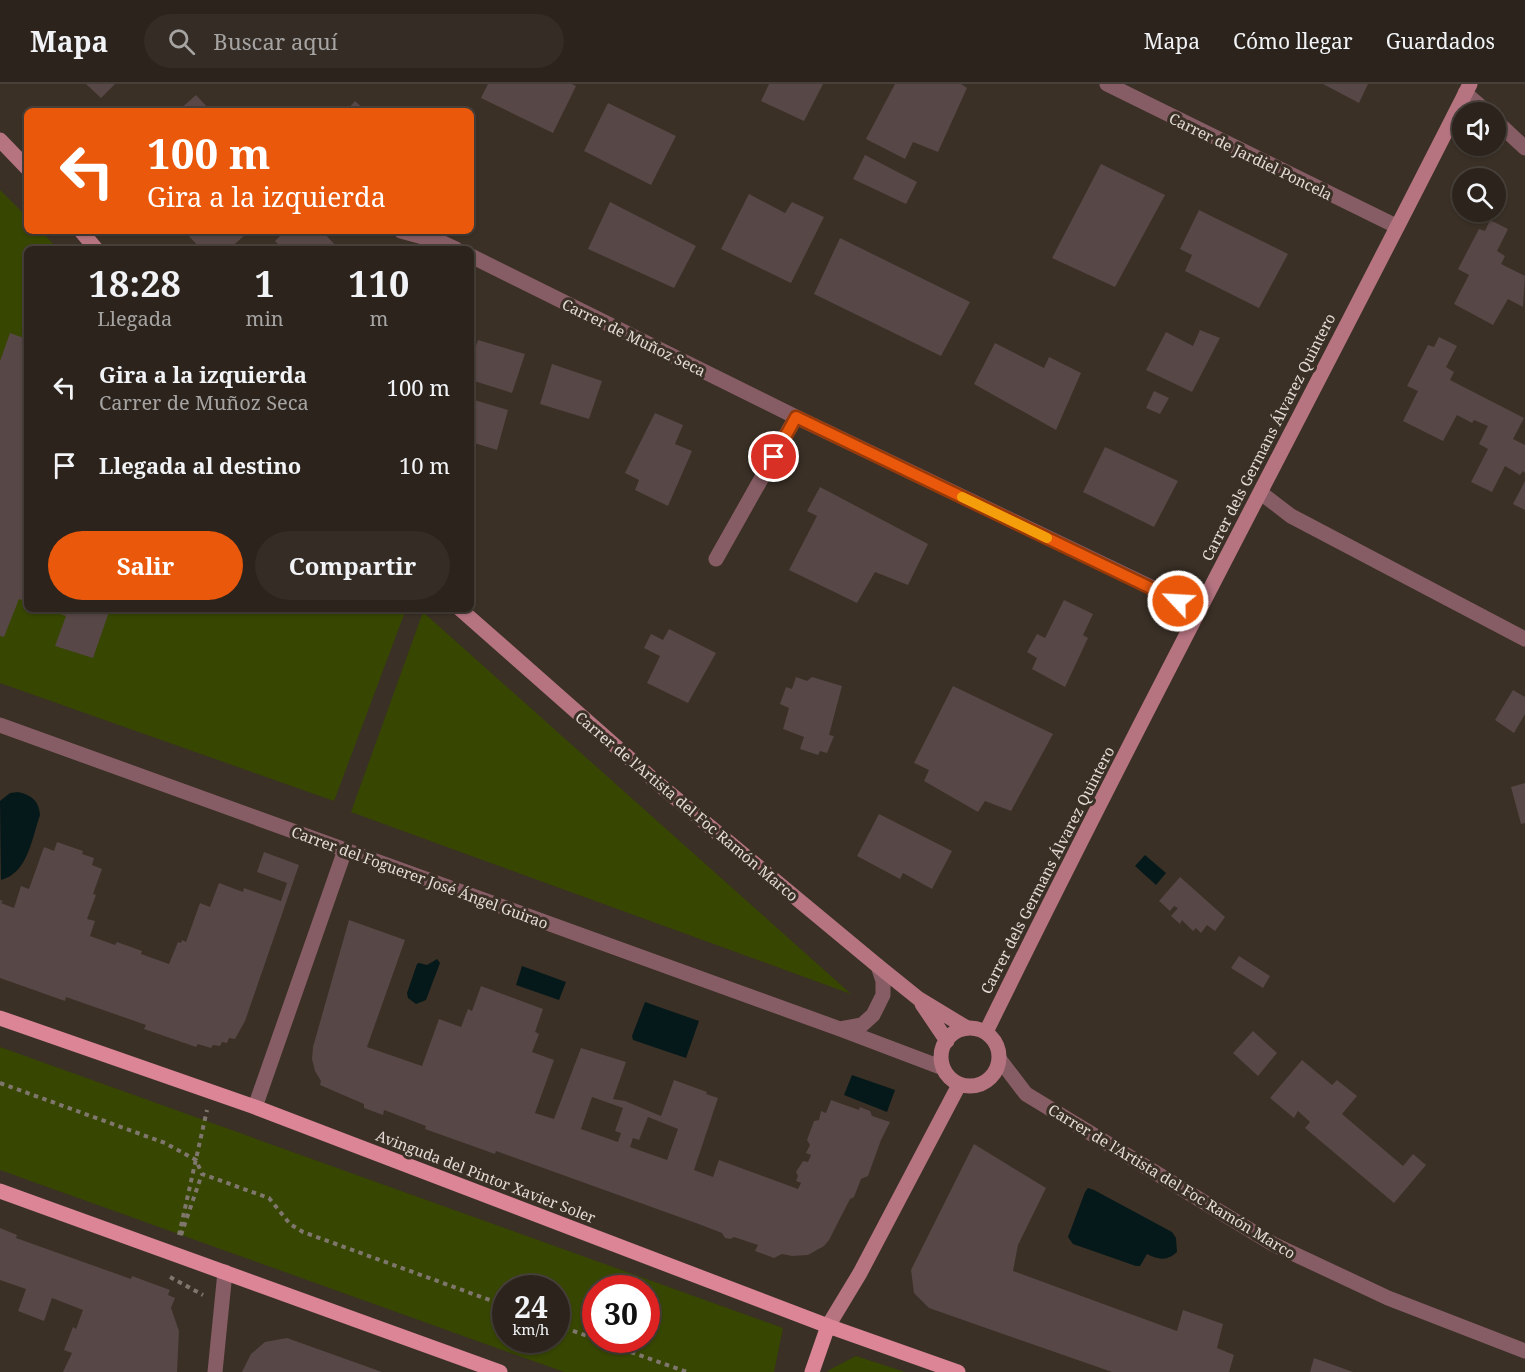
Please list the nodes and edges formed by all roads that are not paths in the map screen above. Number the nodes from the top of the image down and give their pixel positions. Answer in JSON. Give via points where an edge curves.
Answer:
{"nodes":[{"id":1,"x":1107,"y":84,"type":"edge"},
{"id":2,"x":1467,"y":88,"type":"edge"},
{"id":3,"x":1479,"y":102,"type":"edge"},
{"id":4,"x":1506,"y":130,"type":"edge"},
{"id":5,"x":0,"y":140,"type":"edge"},
{"id":6,"x":1525,"y":148,"type":"edge"},
{"id":7,"x":24,"y":165,"type":"edge"},
{"id":8,"x":1396,"y":226,"type":"junction"},
{"id":9,"x":84,"y":234,"type":"edge"},
{"id":10,"x":412,"y":234,"type":"edge"},
{"id":11,"x":94,"y":246,"type":"edge"},
{"id":12,"x":450,"y":246,"type":"edge"},
{"id":13,"x":474,"y":257,"type":"edge"},
{"id":14,"x":796,"y":417,"type":"junction"},
{"id":15,"x":1261,"y":493,"type":"junction"},
{"id":16,"x":716,"y":559,"type":"dead end"},
{"id":17,"x":1199,"y":610,"type":"junction"},
{"id":18,"x":463,"y":612,"type":"edge"},
{"id":19,"x":1525,"y":639,"type":"edge"},
{"id":20,"x":0,"y":725,"type":"edge"},
{"id":21,"x":345,"y":850,"type":"junction"},
{"id":22,"x":878,"y":966,"type":"junction"},
{"id":23,"x":919,"y":999,"type":"junction"},
{"id":24,"x":0,"y":1018,"type":"edge"},
{"id":25,"x":967,"y":1028,"type":"junction"},
{"id":26,"x":840,"y":1029,"type":"junction"},
{"id":27,"x":986,"y":1032,"type":"junction"},
{"id":28,"x":946,"y":1041,"type":"junction"},
{"id":29,"x":1000,"y":1060,"type":"junction"},
{"id":30,"x":943,"y":1068,"type":"junction"},
{"id":31,"x":959,"y":1085,"type":"junction"},
{"id":32,"x":255,"y":1107,"type":"junction"},
{"id":33,"x":0,"y":1191,"type":"edge"},
{"id":34,"x":225,"y":1272,"type":"junction"},
{"id":35,"x":828,"y":1326,"type":"junction"},
{"id":36,"x":1525,"y":1351,"type":"edge"},
{"id":37,"x":215,"y":1372,"type":"edge"},
{"id":38,"x":500,"y":1372,"type":"edge"},
{"id":39,"x":812,"y":1372,"type":"edge"},
{"id":40,"x":958,"y":1372,"type":"edge"}],
"edges":[{"from":1,"to":8,"type":"street","name":"Carrer de Jardiel Poncela"},
{"from":2,"to":3,"type":"street"},
{"from":2,"to":8,"type":"street","name":"Carrer dels Germans Álvarez Quintero"},
{"from":4,"to":6,"type":"street"},
{"from":5,"to":7,"type":"street"},
{"from":8,"to":15,"type":"street","name":"Carrer dels Germans Álvarez Quintero"},
{"from":9,"to":11,"type":"street"},
{"from":10,"to":12,"type":"street"},
{"from":13,"to":14,"type":"street","name":"Carrer de Muñoz Seca"},
{"from":14,"to":16,"type":"street"},
{"from":14,"to":17,"type":"street","name":"Carrer de Muñoz Seca"},
{"from":15,"to":17,"type":"street","name":"Carrer dels Germans Álvarez Quintero"},
{"from":15,"to":19,"type":"street","via":[[1291,516]]},
{"from":17,"to":27,"type":"street","name":"Carrer dels Germans Álvarez Quintero"},
{"from":18,"to":22,"type":"street","name":"Carrer de l'Artista del Foc Ramón Marco","via":[[655,781]]},
{"from":20,"to":21,"type":"street","name":"Carrer del Foguerer José Ángel Guirao"},
{"from":21,"to":26,"type":"street","name":"Carrer del Foguerer José Ángel Guirao"},
{"from":21,"to":32,"type":"street"},
{"from":22,"to":23,"type":"street","name":"Carrer de l'Artista del Foc Ramón Marco"},
{"from":22,"to":26,"type":"street","via":[[884,981],[883,995],[873,1016],[862,1025]]},
{"from":23,"to":25,"type":"street","name":"Carrer de l'Artista del Foc Ramón Marco"},
{"from":23,"to":28,"type":"street","name":"Carrer de l'Artista del Foc Ramón Marco"},
{"from":24,"to":32,"type":"main road","name":"Avinguda del Pintor Xavier Soler"},
{"from":25,"to":27,"type":"street"},
{"from":25,"to":28,"type":"street"},
{"from":26,"to":30,"type":"street","name":"Carrer del Foguerer José Ángel Guirao"},
{"from":27,"to":29,"type":"street","via":[[999,1049]]},
{"from":28,"to":30,"type":"street","via":[[942,1049]]},
{"from":29,"to":31,"type":"street","via":[[996,1073],[986,1083],[973,1087]]},
{"from":29,"to":36,"type":"street","name":"Carrer de l'Artista del Foc Ramón Marco","via":[[1026,1094],[1273,1244],[1388,1298]]},
{"from":30,"to":31,"type":"street"},
{"from":31,"to":35,"type":"street"},
{"from":32,"to":35,"type":"main road","name":"Avinguda del Pintor Xavier Soler"},
{"from":33,"to":34,"type":"main road"},
{"from":34,"to":37,"type":"street"},
{"from":34,"to":38,"type":"main road"},
{"from":35,"to":39,"type":"main road"},
{"from":35,"to":40,"type":"main road","name":"Avinguda del Pintor Xavier Soler"}]}
